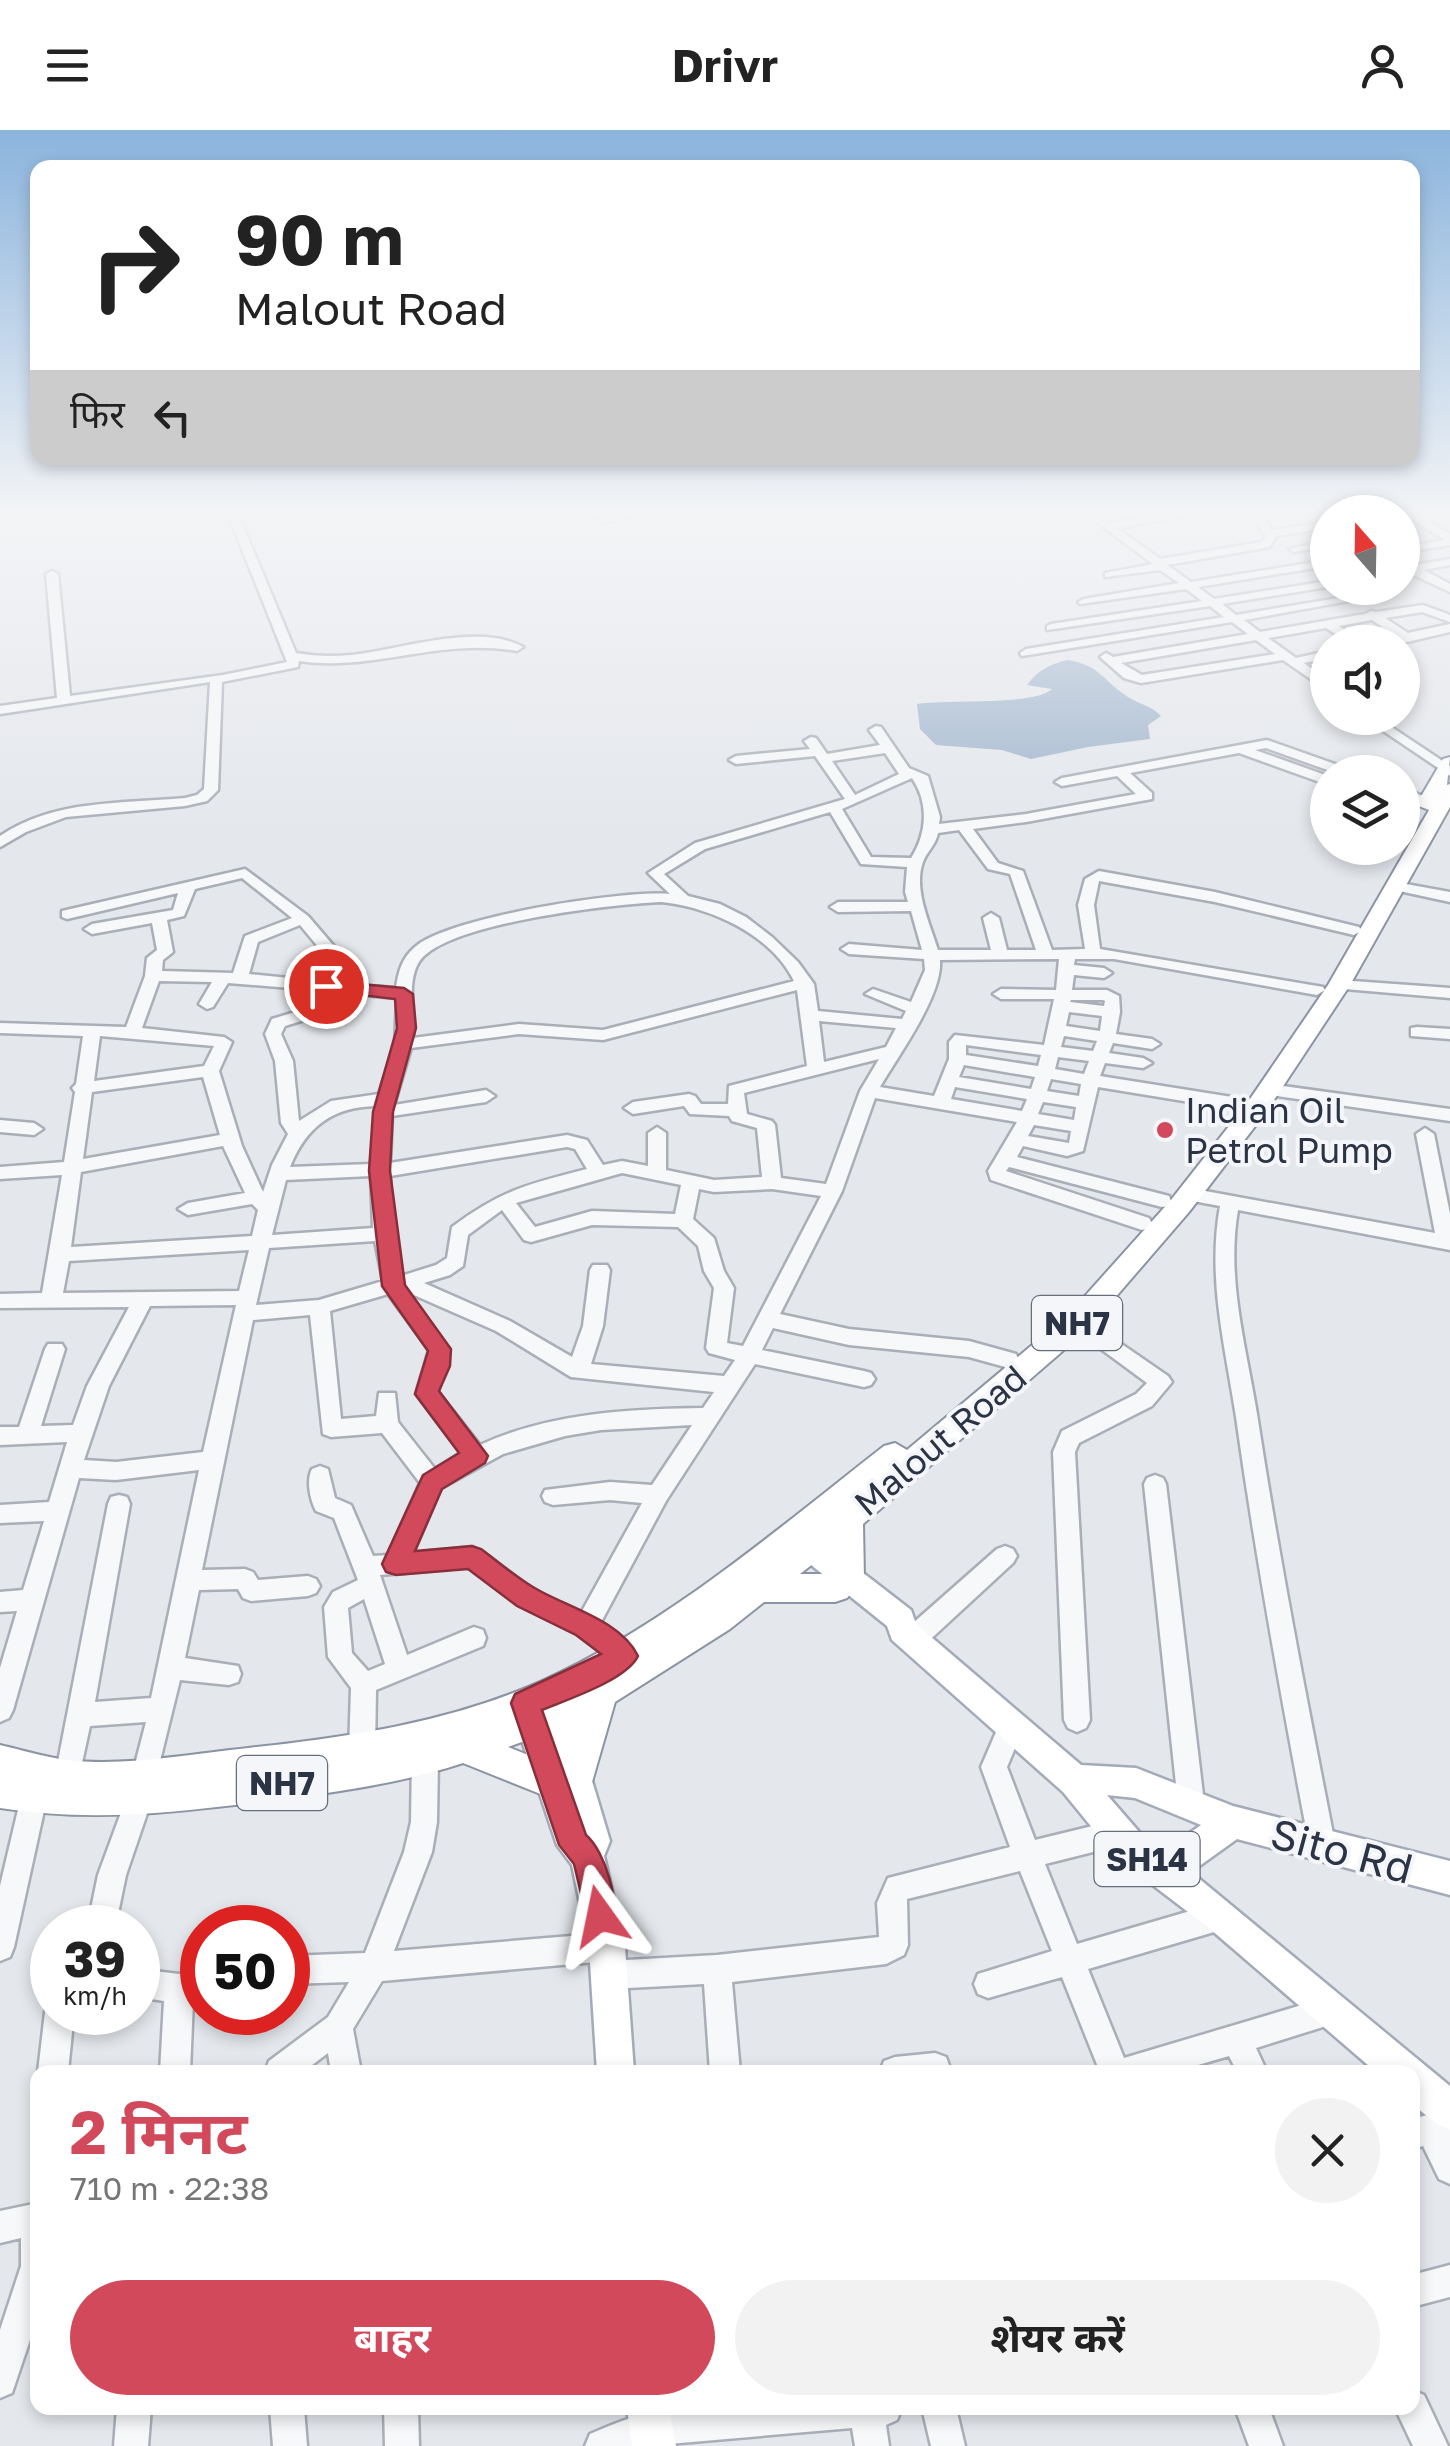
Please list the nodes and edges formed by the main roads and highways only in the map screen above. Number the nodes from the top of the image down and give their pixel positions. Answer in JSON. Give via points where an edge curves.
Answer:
{"nodes":[{"id":1,"x":1446,"y":783,"type":"edge"},
{"id":2,"x":1420,"y":820,"type":"edge"},
{"id":3,"x":1391,"y":865,"type":"edge"},
{"id":4,"x":1328,"y":988,"type":"junction"},
{"id":5,"x":1176,"y":1197,"type":"junction"},
{"id":6,"x":903,"y":1461,"type":"junction"},
{"id":7,"x":847,"y":1519,"type":"junction"},
{"id":8,"x":795,"y":1547,"type":"junction"},
{"id":9,"x":842,"y":1583,"type":"junction"},
{"id":10,"x":758,"y":1588,"type":"junction"},
{"id":11,"x":600,"y":1693,"type":"junction"},
{"id":12,"x":541,"y":1709,"type":"junction"},
{"id":13,"x":465,"y":1747,"type":"junction"},
{"id":14,"x":0,"y":1762,"type":"edge"},
{"id":15,"x":1074,"y":1781,"type":"junction"},
{"id":16,"x":564,"y":1783,"type":"junction"},
{"id":17,"x":142,"y":1788,"type":"junction"},
{"id":18,"x":17,"y":1794,"type":"edge"},
{"id":19,"x":1234,"y":1822,"type":"junction"},
{"id":20,"x":1163,"y":1872,"type":"junction"},
{"id":21,"x":1450,"y":1878,"type":"edge"},
{"id":22,"x":615,"y":2065,"type":"edge"},
{"id":23,"x":1396,"y":2065,"type":"edge"},
{"id":24,"x":1420,"y":2095,"type":"edge"},
{"id":25,"x":1436,"y":2124,"type":"edge"}],
"edges":[{"from":1,"to":2,"type":"highway","name":"Malout Road","number":"NH7"},
{"from":1,"to":4,"type":"highway","name":"Malout Road","number":"NH7","via":[[1394,886]]},
{"from":3,"to":4,"type":"highway","name":"Malout Road","number":"NH7"},
{"from":4,"to":5,"type":"highway","name":"Malout Road","number":"NH7","via":[[1256,1100]]},
{"from":5,"to":6,"type":"highway","name":"Malout Road","number":"NH7"},
{"from":5,"to":6,"type":"highway","name":"Malout Road","number":"NH7","via":[[1078,1322]]},
{"from":6,"to":7,"type":"highway","name":"Malout Road","number":"NH7"},
{"from":6,"to":8,"type":"highway","name":"Malout Road","number":"NH7"},
{"from":7,"to":8,"type":"highway","name":"Malout Road","number":"NH7"},
{"from":7,"to":9,"type":"highway"},
{"from":8,"to":9,"type":"main road","number":"SH14"},
{"from":8,"to":10,"type":"highway","name":"Malout Road","number":"NH7"},
{"from":8,"to":12,"type":"highway","name":"Malout Road","number":"NH7"},
{"from":9,"to":10,"type":"highway"},
{"from":9,"to":15,"type":"main road","number":"SH14","via":[[875,1620],[908,1635]]},
{"from":10,"to":11,"type":"highway","name":"Malout Road","number":"NH7"},
{"from":11,"to":12,"type":"highway","name":"Malout Road","number":"NH7"},
{"from":11,"to":16,"type":"highway"},
{"from":12,"to":13,"type":"highway","number":"NH7"},
{"from":12,"to":16,"type":"main road"},
{"from":12,"to":17,"type":"highway","number":"NH7","via":[[362,1752]]},
{"from":13,"to":16,"type":"highway"},
{"from":13,"to":17,"type":"highway","number":"NH7","via":[[357,1774]]},
{"from":14,"to":17,"type":"highway","number":"NH7"},
{"from":15,"to":19,"type":"main road","name":"Sito Rd","via":[[1136,1783]]},
{"from":15,"to":20,"type":"main road","number":"SH14","via":[[1117,1833]]},
{"from":16,"to":22,"type":"main road","via":[[574,1845],[588,1856],[608,1961]]},
{"from":17,"to":18,"type":"highway","number":"NH7"},
{"from":19,"to":20,"type":"main road","name":"Sito Rd"},
{"from":19,"to":21,"type":"main road","name":"Sito Rd"},
{"from":20,"to":23,"type":"main road","number":"SH14"},
{"from":24,"to":25,"type":"main road"}]}
